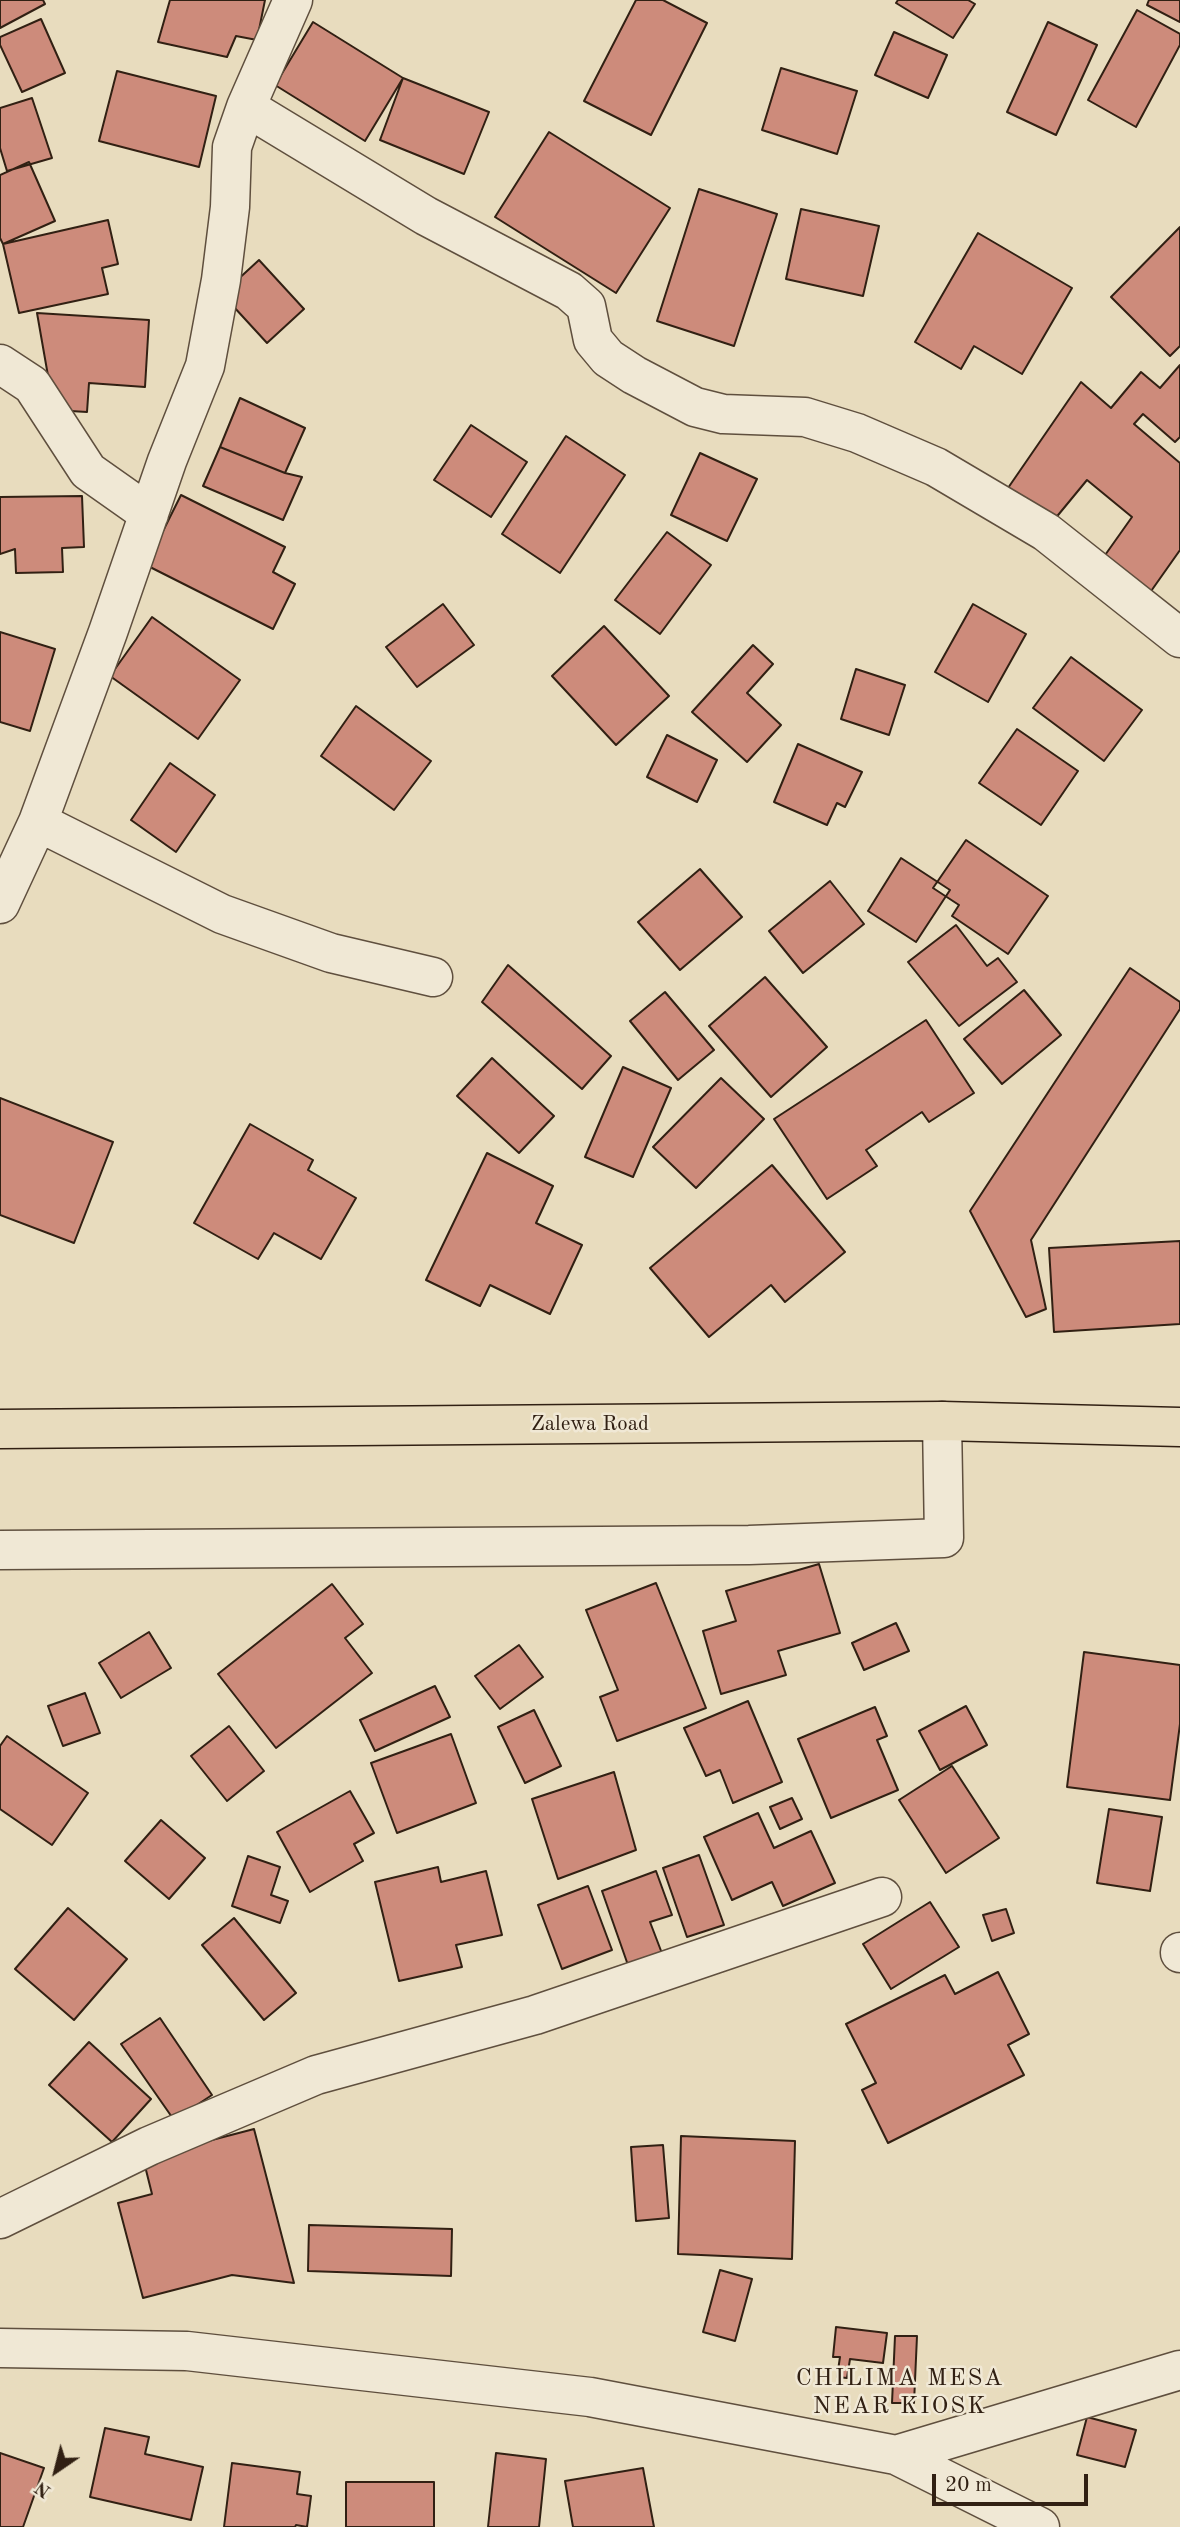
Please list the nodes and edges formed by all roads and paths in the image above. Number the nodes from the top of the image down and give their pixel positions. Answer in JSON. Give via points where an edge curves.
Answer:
{"nodes":[{"id":1,"x":293,"y":0,"type":"edge"},
{"id":2,"x":247,"y":107,"type":"junction"},
{"id":3,"x":0,"y":364,"type":"edge"},
{"id":4,"x":149,"y":514,"type":"junction"},
{"id":5,"x":1180,"y":638,"type":"edge"},
{"id":6,"x":38,"y":822,"type":"junction"},
{"id":7,"x":0,"y":904,"type":"edge"},
{"id":8,"x":433,"y":977,"type":"dead end"},
{"id":9,"x":942,"y":1421,"type":"junction"},
{"id":10,"x":1180,"y":1427,"type":"edge"},
{"id":11,"x":0,"y":1429,"type":"edge"},
{"id":12,"x":0,"y":1550,"type":"edge"},
{"id":13,"x":882,"y":1897,"type":"dead end"},
{"id":14,"x":0,"y":2218,"type":"edge"},
{"id":15,"x":0,"y":2348,"type":"edge"},
{"id":16,"x":1180,"y":2370,"type":"edge"},
{"id":17,"x":896,"y":2455,"type":"junction"},
{"id":18,"x":1040,"y":2527,"type":"edge"}],
"edges":[{"from":1,"to":2,"type":"street"},
{"from":2,"to":4,"type":"street","via":[[232,148],[224,256],[205,366]]},
{"from":2,"to":5,"type":"street","via":[[426,216],[569,291],[586,306],[593,340],[608,358],[634,375],[695,407],[723,414],[805,417],[857,433],[936,467],[1046,532]]},
{"from":3,"to":4,"type":"street","via":[[32,386],[88,471]]},
{"from":4,"to":6,"type":"street"},
{"from":6,"to":7,"type":"street"},
{"from":6,"to":8,"type":"street","via":[[222,914],[331,953]]},
{"from":9,"to":10,"type":"highway","name":"Zalewa Road"},
{"from":9,"to":11,"type":"highway","name":"Zalewa Road"},
{"from":9,"to":12,"type":"street","via":[[944,1538],[749,1545]]},
{"from":13,"to":14,"type":"street","via":[[535,2015],[316,2075],[149,2146]]},
{"from":15,"to":17,"type":"street","via":[[187,2351],[590,2397]]},
{"from":16,"to":17,"type":"street"},
{"from":17,"to":18,"type":"street"}]}
